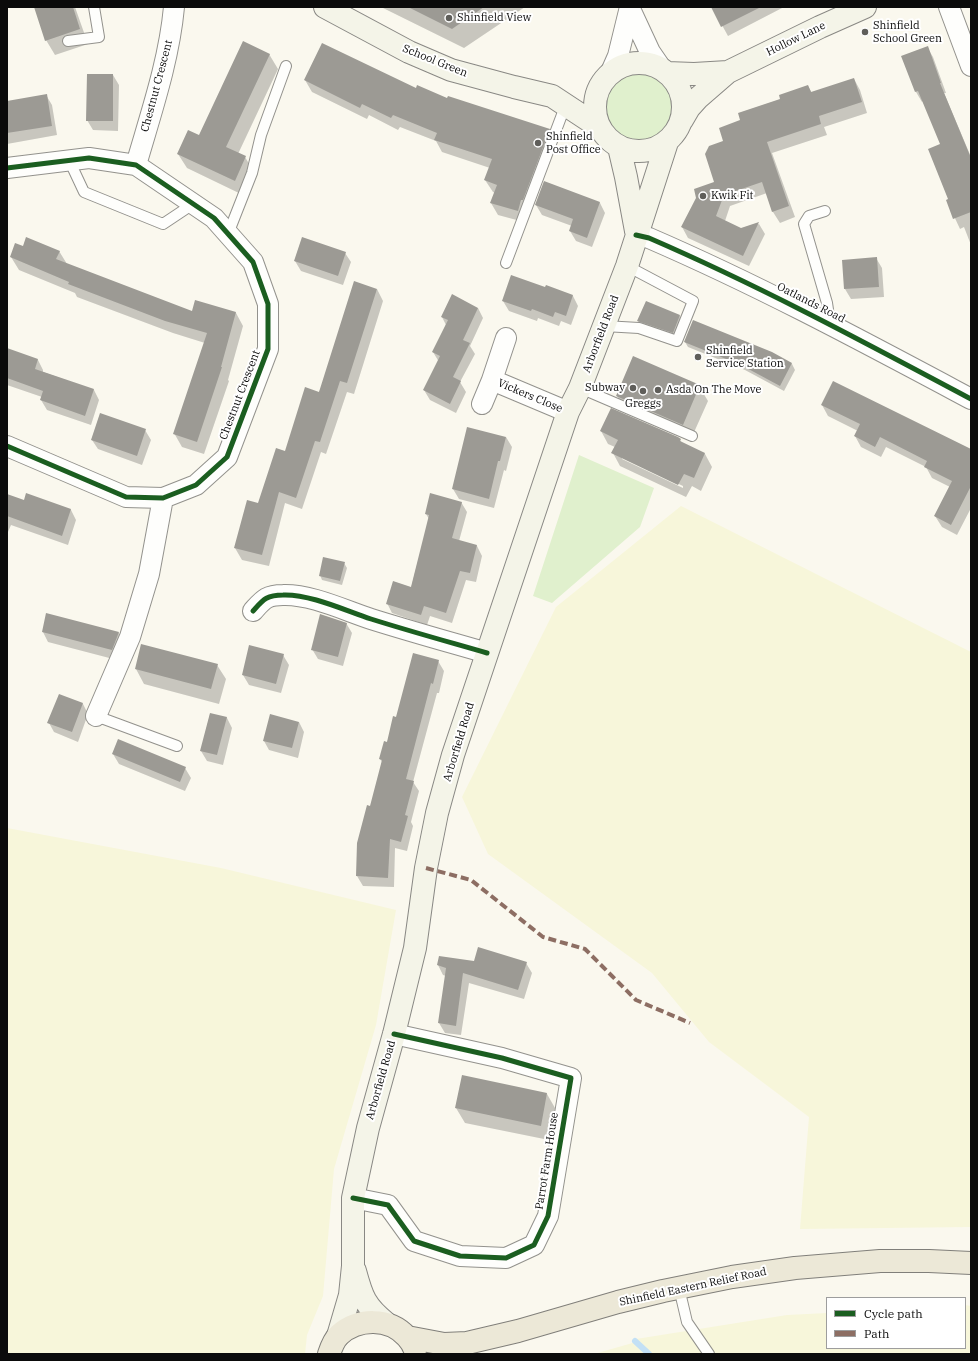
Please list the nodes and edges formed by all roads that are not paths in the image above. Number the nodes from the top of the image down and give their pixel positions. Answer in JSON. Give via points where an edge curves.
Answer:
{"nodes":[{"id":1,"x":94,"y":7,"type":"edge"},
{"id":2,"x":174,"y":7,"type":"edge"},
{"id":3,"x":325,"y":7,"type":"edge"},
{"id":4,"x":865,"y":7,"type":"edge"},
{"id":5,"x":949,"y":7,"type":"edge"},
{"id":6,"x":630,"y":8,"type":"edge"},
{"id":7,"x":68,"y":42,"type":"dead end"},
{"id":8,"x":286,"y":66,"type":"dead end"},
{"id":9,"x":971,"y":66,"type":"edge"},
{"id":10,"x":664,"y":71,"type":"junction"},
{"id":11,"x":728,"y":72,"type":"junction"},
{"id":12,"x":607,"y":77,"type":"junction"},
{"id":13,"x":559,"y":100,"type":"junction"},
{"id":14,"x":682,"y":120,"type":"junction"},
{"id":15,"x":599,"y":127,"type":"junction"},
{"id":16,"x":667,"y":142,"type":"junction"},
{"id":17,"x":619,"y":147,"type":"junction"},
{"id":18,"x":69,"y":160,"type":"junction"},
{"id":19,"x":136,"y":165,"type":"junction"},
{"id":20,"x":7,"y":168,"type":"edge"},
{"id":21,"x":193,"y":204,"type":"junction"},
{"id":22,"x":825,"y":211,"type":"dead end"},
{"id":23,"x":228,"y":234,"type":"junction"},
{"id":24,"x":636,"y":235,"type":"junction"},
{"id":25,"x":506,"y":263,"type":"dead end"},
{"id":26,"x":627,"y":266,"type":"junction"},
{"id":27,"x":830,"y":323,"type":"junction"},
{"id":28,"x":604,"y":326,"type":"junction"},
{"id":29,"x":506,"y":338,"type":"dead end"},
{"id":30,"x":492,"y":380,"type":"junction"},
{"id":31,"x":580,"y":388,"type":"junction"},
{"id":32,"x":971,"y":399,"type":"edge"},
{"id":33,"x":482,"y":404,"type":"dead end"},
{"id":34,"x":568,"y":412,"type":"junction"},
{"id":35,"x":692,"y":436,"type":"dead end"},
{"id":36,"x":7,"y":446,"type":"edge"},
{"id":37,"x":163,"y":498,"type":"junction"},
{"id":38,"x":253,"y":611,"type":"dead end"},
{"id":39,"x":488,"y":653,"type":"junction"},
{"id":40,"x":96,"y":716,"type":"joint"},
{"id":41,"x":177,"y":746,"type":"dead end"},
{"id":42,"x":394,"y":1034,"type":"junction"},
{"id":43,"x":354,"y":1198,"type":"junction"},
{"id":44,"x":971,"y":1263,"type":"edge"},
{"id":45,"x":353,"y":1266,"type":"junction"},
{"id":46,"x":679,"y":1288,"type":"junction"},
{"id":47,"x":386,"y":1323,"type":"junction"},
{"id":48,"x":467,"y":1343,"type":"junction"},
{"id":49,"x":334,"y":1345,"type":"edge"},
{"id":50,"x":412,"y":1346,"type":"edge"},
{"id":51,"x":448,"y":1354,"type":"edge"},
{"id":52,"x":709,"y":1354,"type":"edge"}],
"edges":[{"from":1,"to":7,"type":"lane","via":[[99,37]]},
{"from":2,"to":19,"type":"street","name":"Chestnut Crescent","via":[[164,68]]},
{"from":3,"to":13,"type":"main road","name":"School Green","via":[[409,52],[451,70]]},
{"from":4,"to":11,"type":"main road","name":"Hollow Lane"},
{"from":5,"to":9,"type":"street"},
{"from":6,"to":10,"type":"street","via":[[650,52]]},
{"from":6,"to":12,"type":"street","via":[[618,56]]},
{"from":8,"to":23,"type":"lane","via":[[261,135],[252,173]]},
{"from":10,"to":11,"type":"main road","name":"Hollow Lane","via":[[694,74]]},
{"from":10,"to":12,"type":"main road","via":[[640,62],[620,67]]},
{"from":10,"to":14,"type":"main road","via":[[678,86],[683,103]]},
{"from":11,"to":14,"type":"main road","name":"Hollow Lane","via":[[688,108]]},
{"from":12,"to":13,"type":"main road","name":"School Green"},
{"from":12,"to":15,"type":"main road","via":[[596,97],[595,112]]},
{"from":13,"to":15,"type":"main road","name":"School Green"},
{"from":13,"to":25,"type":"lane"},
{"from":14,"to":16,"type":"main road"},
{"from":15,"to":17,"type":"main road","via":[[607,139]]},
{"from":16,"to":17,"type":"main road","via":[[643,151]]},
{"from":16,"to":24,"type":"main road","name":"Arborfield Road"},
{"from":17,"to":24,"type":"main road","name":"Arborfield Road"},
{"from":18,"to":19,"type":"street","name":"Chestnut Crescent","via":[[89,158]]},
{"from":18,"to":20,"type":"street","name":"Chestnut Crescent"},
{"from":18,"to":21,"type":"lane","via":[[84,192],[164,224]]},
{"from":19,"to":21,"type":"street","name":"Chestnut Crescent"},
{"from":21,"to":23,"type":"street","name":"Chestnut Crescent","via":[[214,218]]},
{"from":22,"to":27,"type":"lane","via":[[809,216],[804,224],[827,303]]},
{"from":23,"to":37,"type":"street","name":"Chestnut Crescent","via":[[253,262],[268,304],[268,349],[227,457],[196,485]]},
{"from":24,"to":26,"type":"main road","name":"Arborfield Road"},
{"from":24,"to":27,"type":"street","name":"Oatlands Road","via":[[649,238],[747,282]]},
{"from":26,"to":28,"type":"main road","name":"Arborfield Road"},
{"from":26,"to":28,"type":"lane","via":[[693,301],[677,341],[639,328]]},
{"from":27,"to":32,"type":"street","name":"Oatlands Road"},
{"from":28,"to":31,"type":"main road","name":"Arborfield Road"},
{"from":29,"to":30,"type":"street","name":"Vickers Close"},
{"from":30,"to":33,"type":"street","name":"Vickers Close"},
{"from":30,"to":34,"type":"street","name":"Vickers Close"},
{"from":31,"to":34,"type":"main road","name":"Arborfield Road"},
{"from":31,"to":35,"type":"lane"},
{"from":34,"to":39,"type":"main road","name":"Arborfield Road"},
{"from":36,"to":37,"type":"street","name":"Chestnut Crescent","via":[[126,497]]},
{"from":37,"to":40,"type":"street","via":[[149,574],[130,637]]},
{"from":38,"to":39,"type":"street","via":[[264,598],[294,595]]},
{"from":39,"to":42,"type":"main road","name":"Arborfield Road","via":[[453,755],[437,813],[426,868],[415,948]]},
{"from":40,"to":41,"type":"lane"},
{"from":42,"to":43,"type":"main road","name":"Arborfield Road","via":[[368,1128]]},
{"from":42,"to":43,"type":"street","name":"Parrot Farm House","via":[[502,1058],[571,1078],[548,1216],[534,1245],[506,1258],[460,1256],[414,1241],[388,1205]]},
{"from":43,"to":45,"type":"main road","name":"Arborfield Road"},
{"from":44,"to":46,"type":"main road","name":"Shinfield Eastern Relief Road","via":[[880,1261],[818,1266],[732,1277]]},
{"from":45,"to":47,"type":"main road","name":"Arborfield Road","via":[[362,1295],[372,1312]]},
{"from":45,"to":49,"type":"main road","name":"Arborfield Road","via":[[350,1295]]},
{"from":46,"to":48,"type":"main road","name":"Shinfield Eastern Relief Road"},
{"from":46,"to":52,"type":"lane","via":[[687,1322]]},
{"from":47,"to":49,"type":"main road","via":[[364,1322],[353,1326]]},
{"from":47,"to":50,"type":"main road","via":[[393,1326]]},
{"from":48,"to":50,"type":"main road","name":"Shinfield Eastern Relief Road"},
{"from":48,"to":51,"type":"main road","name":"Shinfield Eastern Relief Road"}]}
